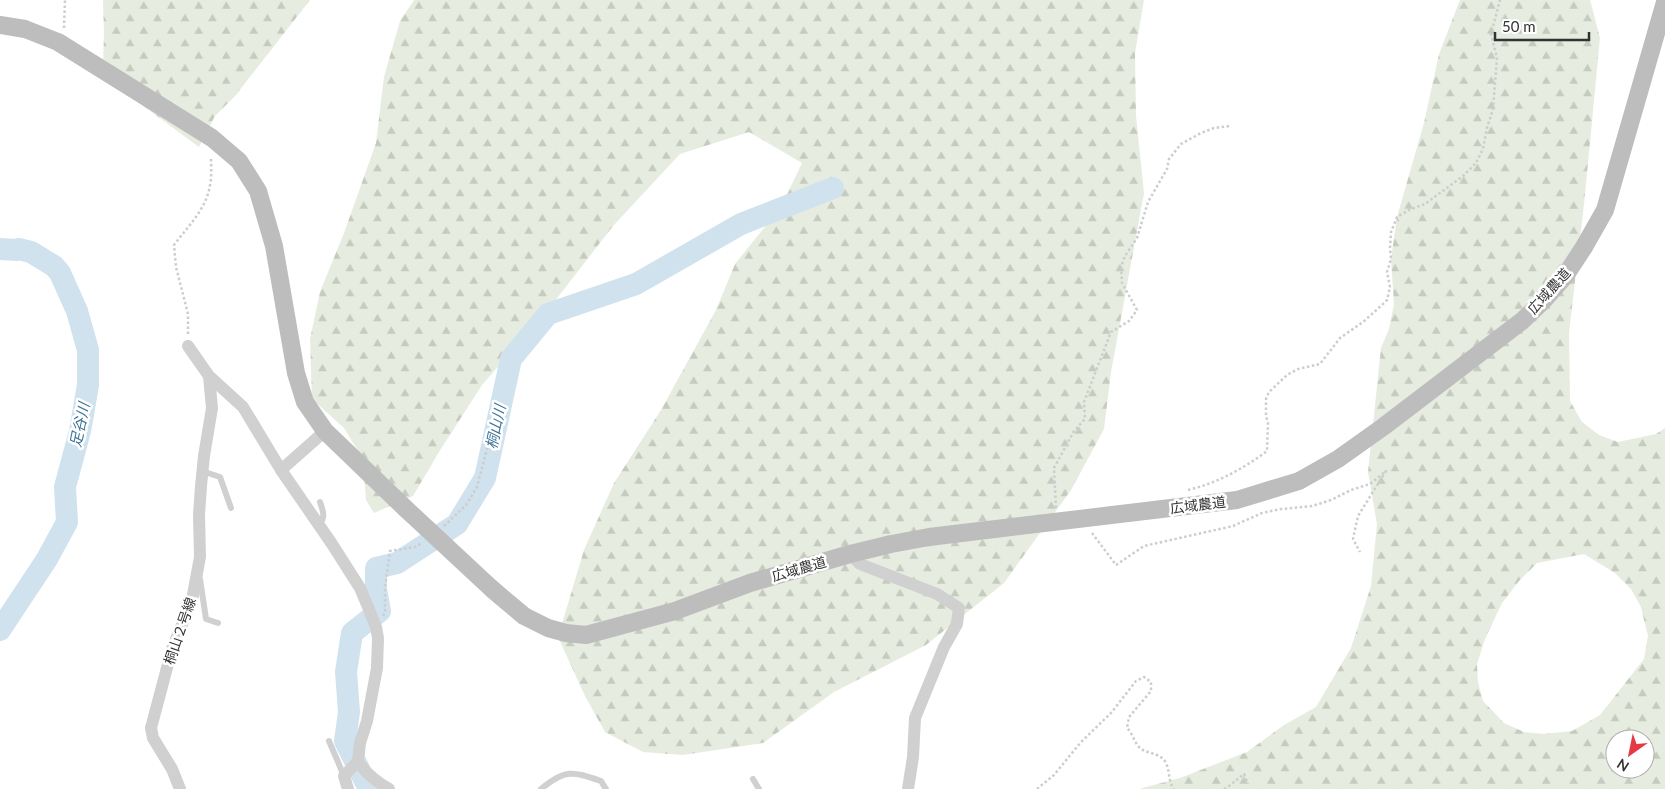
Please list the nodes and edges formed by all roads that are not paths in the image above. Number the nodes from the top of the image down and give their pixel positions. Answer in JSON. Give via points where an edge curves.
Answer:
{"nodes":[{"id":1,"x":1665,"y":2,"type":"edge"},
{"id":2,"x":0,"y":25,"type":"edge"},
{"id":3,"x":188,"y":346,"type":"road end"},
{"id":4,"x":209,"y":376,"type":"junction"},
{"id":5,"x":325,"y":431,"type":"junction"},
{"id":6,"x":202,"y":470,"type":"junction"},
{"id":7,"x":281,"y":470,"type":"junction"},
{"id":8,"x":320,"y":502,"type":"dead end"},
{"id":9,"x":231,"y":508,"type":"dead end"},
{"id":10,"x":319,"y":525,"type":"junction"},
{"id":11,"x":850,"y":554,"type":"junction"},
{"id":12,"x":196,"y":576,"type":"junction"},
{"id":13,"x":218,"y":623,"type":"dead end"},
{"id":14,"x":329,"y":741,"type":"dead end"},
{"id":15,"x":358,"y":761,"type":"junction"},
{"id":16,"x":344,"y":776,"type":"junction"},
{"id":17,"x":753,"y":779,"type":"dead end"},
{"id":18,"x":180,"y":789,"type":"edge"},
{"id":19,"x":348,"y":789,"type":"edge"},
{"id":20,"x":389,"y":789,"type":"edge"},
{"id":21,"x":540,"y":789,"type":"edge"},
{"id":22,"x":606,"y":789,"type":"edge"},
{"id":23,"x":759,"y":789,"type":"edge"},
{"id":24,"x":908,"y":789,"type":"edge"}],
"edges":[{"from":1,"to":11,"type":"street","name":"広域農道","via":[[1604,210],[1565,276],[1522,321],[1338,459],[1299,481],[1237,500],[929,537]]},
{"from":2,"to":5,"type":"street","name":"広域農道","via":[[25,29],[58,42],[212,138],[239,161],[258,190],[274,246],[296,373],[305,402]]},
{"from":3,"to":4,"type":"street"},
{"from":4,"to":6,"type":"street","name":"桐山２号線","via":[[212,408]]},
{"from":4,"to":7,"type":"street","via":[[243,407]]},
{"from":5,"to":7,"type":"street"},
{"from":5,"to":11,"type":"street","name":"広域農道","bridge":true,"via":[[524,616],[566,633],[586,635],[675,611],[750,583]]},
{"from":6,"to":9,"type":"lane","via":[[220,477]]},
{"from":6,"to":12,"type":"street","name":"桐山２号線","via":[[200,556]]},
{"from":7,"to":10,"type":"street"},
{"from":8,"to":10,"type":"lane","via":[[324,512]]},
{"from":10,"to":15,"type":"street","via":[[360,588],[378,638],[377,668]]},
{"from":11,"to":24,"type":"street","via":[[860,564],[937,594],[959,608],[957,624],[915,718]]},
{"from":12,"to":13,"type":"lane","via":[[200,578],[206,619]]},
{"from":12,"to":18,"type":"street","name":"桐山２号線","via":[[192,600],[172,649],[151,728]]},
{"from":14,"to":16,"type":"lane"},
{"from":15,"to":16,"type":"street"},
{"from":15,"to":20,"type":"street","via":[[365,771]]},
{"from":16,"to":19,"type":"street"},
{"from":17,"to":23,"type":"lane"},
{"from":21,"to":22,"type":"lane","via":[[559,775],[572,773],[601,781]]}]}
